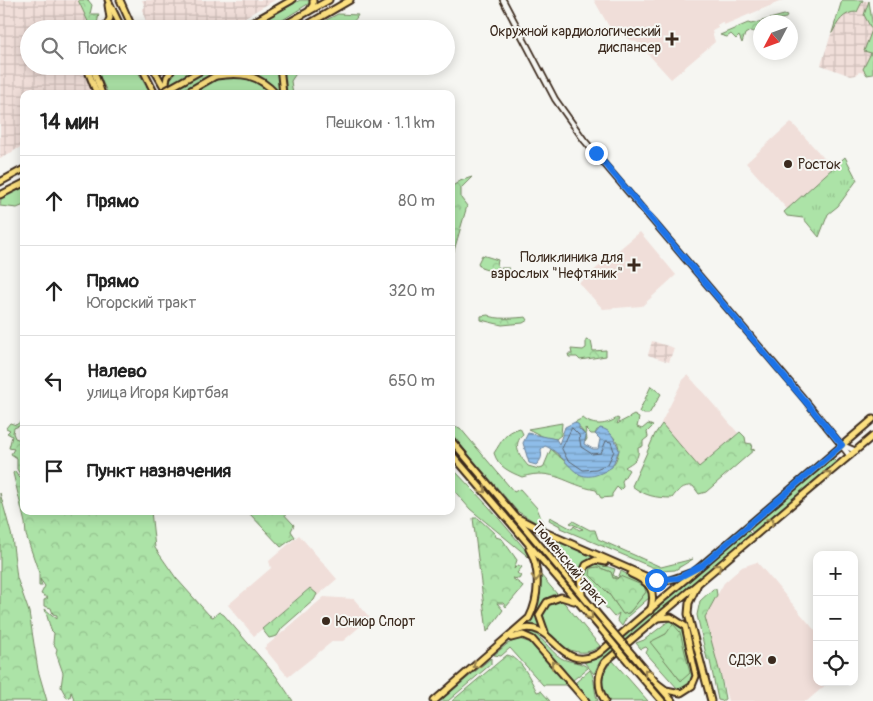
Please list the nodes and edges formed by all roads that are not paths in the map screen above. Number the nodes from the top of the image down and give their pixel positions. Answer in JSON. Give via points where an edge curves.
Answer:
{"nodes":[{"id":1,"x":107,"y":0,"type":"edge"},
{"id":2,"x":120,"y":0,"type":"edge"},
{"id":3,"x":292,"y":0,"type":"edge"},
{"id":4,"x":313,"y":0,"type":"edge"},
{"id":5,"x":329,"y":0,"type":"edge"},
{"id":6,"x":350,"y":0,"type":"edge"},
{"id":7,"x":503,"y":0,"type":"edge"},
{"id":8,"x":308,"y":12,"type":"junction"},
{"id":9,"x":109,"y":20,"type":"edge"},
{"id":10,"x":117,"y":20,"type":"edge"},
{"id":11,"x":129,"y":20,"type":"edge"},
{"id":12,"x":257,"y":20,"type":"edge"},
{"id":13,"x":293,"y":20,"type":"edge"},
{"id":14,"x":315,"y":20,"type":"edge"},
{"id":15,"x":90,"y":75,"type":"edge"},
{"id":16,"x":95,"y":75,"type":"edge"},
{"id":17,"x":146,"y":75,"type":"edge"},
{"id":18,"x":158,"y":75,"type":"edge"},
{"id":19,"x":168,"y":75,"type":"edge"},
{"id":20,"x":193,"y":75,"type":"edge"},
{"id":21,"x":222,"y":75,"type":"edge"},
{"id":22,"x":247,"y":75,"type":"edge"},
{"id":23,"x":281,"y":75,"type":"edge"},
{"id":24,"x":216,"y":76,"type":"joint"},
{"id":25,"x":95,"y":90,"type":"edge"},
{"id":26,"x":101,"y":90,"type":"edge"},
{"id":27,"x":153,"y":90,"type":"edge"},
{"id":28,"x":165,"y":90,"type":"edge"},
{"id":29,"x":166,"y":90,"type":"edge"},
{"id":30,"x":167,"y":90,"type":"edge"},
{"id":31,"x":191,"y":90,"type":"edge"},
{"id":32,"x":272,"y":90,"type":"edge"},
{"id":33,"x":283,"y":90,"type":"edge"},
{"id":34,"x":20,"y":171,"type":"edge"},
{"id":35,"x":0,"y":182,"type":"edge"},
{"id":36,"x":20,"y":185,"type":"edge"},
{"id":37,"x":0,"y":195,"type":"edge"},
{"id":38,"x":873,"y":419,"type":"edge"},
{"id":39,"x":873,"y":436,"type":"edge"},
{"id":40,"x":455,"y":445,"type":"edge"},
{"id":41,"x":842,"y":445,"type":"junction"},
{"id":42,"x":856,"y":451,"type":"junction"},
{"id":43,"x":850,"y":456,"type":"junction"},
{"id":44,"x":455,"y":458,"type":"edge"},
{"id":45,"x":505,"y":505,"type":"junction"},
{"id":46,"x":520,"y":534,"type":"junction"},
{"id":47,"x":701,"y":566,"type":"junction"},
{"id":48,"x":700,"y":582,"type":"junction"},
{"id":49,"x":584,"y":597,"type":"junction"},
{"id":50,"x":579,"y":604,"type":"junction"},
{"id":51,"x":649,"y":611,"type":"junction"},
{"id":52,"x":653,"y":620,"type":"junction"},
{"id":53,"x":517,"y":631,"type":"junction"},
{"id":54,"x":506,"y":640,"type":"junction"},
{"id":55,"x":553,"y":642,"type":"junction"},
{"id":56,"x":658,"y":684,"type":"junction"},
{"id":57,"x":652,"y":689,"type":"junction"},
{"id":58,"x":435,"y":701,"type":"edge"},
{"id":59,"x":586,"y":701,"type":"edge"},
{"id":60,"x":605,"y":701,"type":"edge"},
{"id":61,"x":658,"y":701,"type":"edge"},
{"id":62,"x":662,"y":701,"type":"edge"},
{"id":63,"x":672,"y":701,"type":"edge"},
{"id":64,"x":711,"y":701,"type":"edge"}],
"edges":[{"from":1,"to":9,"type":"main road"},
{"from":1,"to":10,"type":"main road"},
{"from":2,"to":11,"type":"main road"},
{"from":3,"to":12,"type":"main road"},
{"from":4,"to":8,"type":"main road"},
{"from":5,"to":8,"type":"main road"},
{"from":6,"to":14,"type":"main road"},
{"from":7,"to":41,"type":"main road","via":[[555,99],[584,140]]},
{"from":8,"to":13,"type":"main road"},
{"from":15,"to":25,"type":"main road"},
{"from":16,"to":26,"type":"main road"},
{"from":17,"to":27,"type":"main road"},
{"from":18,"to":28,"type":"main road"},
{"from":19,"to":29,"type":"main road"},
{"from":20,"to":30,"type":"main road","bridge":true},
{"from":21,"to":24,"type":"main road"},
{"from":22,"to":32,"type":"main road","via":[[262,80]]},
{"from":23,"to":33,"type":"main road"},
{"from":24,"to":31,"type":"main road"},
{"from":34,"to":35,"type":"main road"},
{"from":36,"to":37,"type":"main road"},
{"from":38,"to":41,"type":"main road"},
{"from":39,"to":42,"type":"main road"},
{"from":40,"to":45,"type":"main road","name":"Тюменский тракт"},
{"from":41,"to":42,"type":"main road"},
{"from":41,"to":43,"type":"main road"},
{"from":41,"to":47,"type":"main road"},
{"from":42,"to":43,"type":"main road"},
{"from":48,"to":43,"type":"main road","one_way":true},
{"from":44,"to":46,"type":"main road","name":"Тюменский тракт","one_way":true},
{"from":45,"to":47,"type":"main road","via":[[528,524],[650,578],[668,581]]},
{"from":45,"to":49,"type":"main road","name":"Тюменский тракт"},
{"from":46,"to":50,"type":"main road","name":"Тюменский тракт"},
{"from":46,"to":53,"type":"main road","one_way":true,"via":[[533,555],[537,575],[534,610]]},
{"from":47,"to":51,"type":"main road"},
{"from":48,"to":52,"type":"main road"},
{"from":48,"to":64,"type":"main road","via":[[692,596],[688,614]]},
{"from":49,"to":51,"type":"main road","via":[[581,573],[591,561],[602,561],[649,584],[654,597]]},
{"from":56,"to":49,"type":"main road","name":"Тюменский тракт","one_way":true,"bridge":true},
{"from":50,"to":55,"type":"main road","via":[[566,597],[558,597],[543,606],[539,620]]},
{"from":50,"to":57,"type":"main road","name":"Тюменский тракт","one_way":true,"bridge":true},
{"from":51,"to":55,"type":"main road","via":[[599,653],[588,658],[574,658]]},
{"from":52,"to":56,"type":"main road","via":[[671,617],[685,626],[696,670],[696,681],[685,691],[672,692]]},
{"from":52,"to":60,"type":"main road","via":[[605,662],[599,674],[599,687]]},
{"from":53,"to":54,"type":"main road"},
{"from":53,"to":55,"type":"main road","via":[[536,628]]},
{"from":54,"to":58,"type":"main road","one_way":true},
{"from":59,"to":54,"type":"main road","one_way":true,"via":[[532,640],[523,635]]},
{"from":56,"to":63,"type":"main road","name":"Тюменский тракт"},
{"from":57,"to":61,"type":"main road"},
{"from":57,"to":62,"type":"main road","name":"Тюменский тракт"}]}
